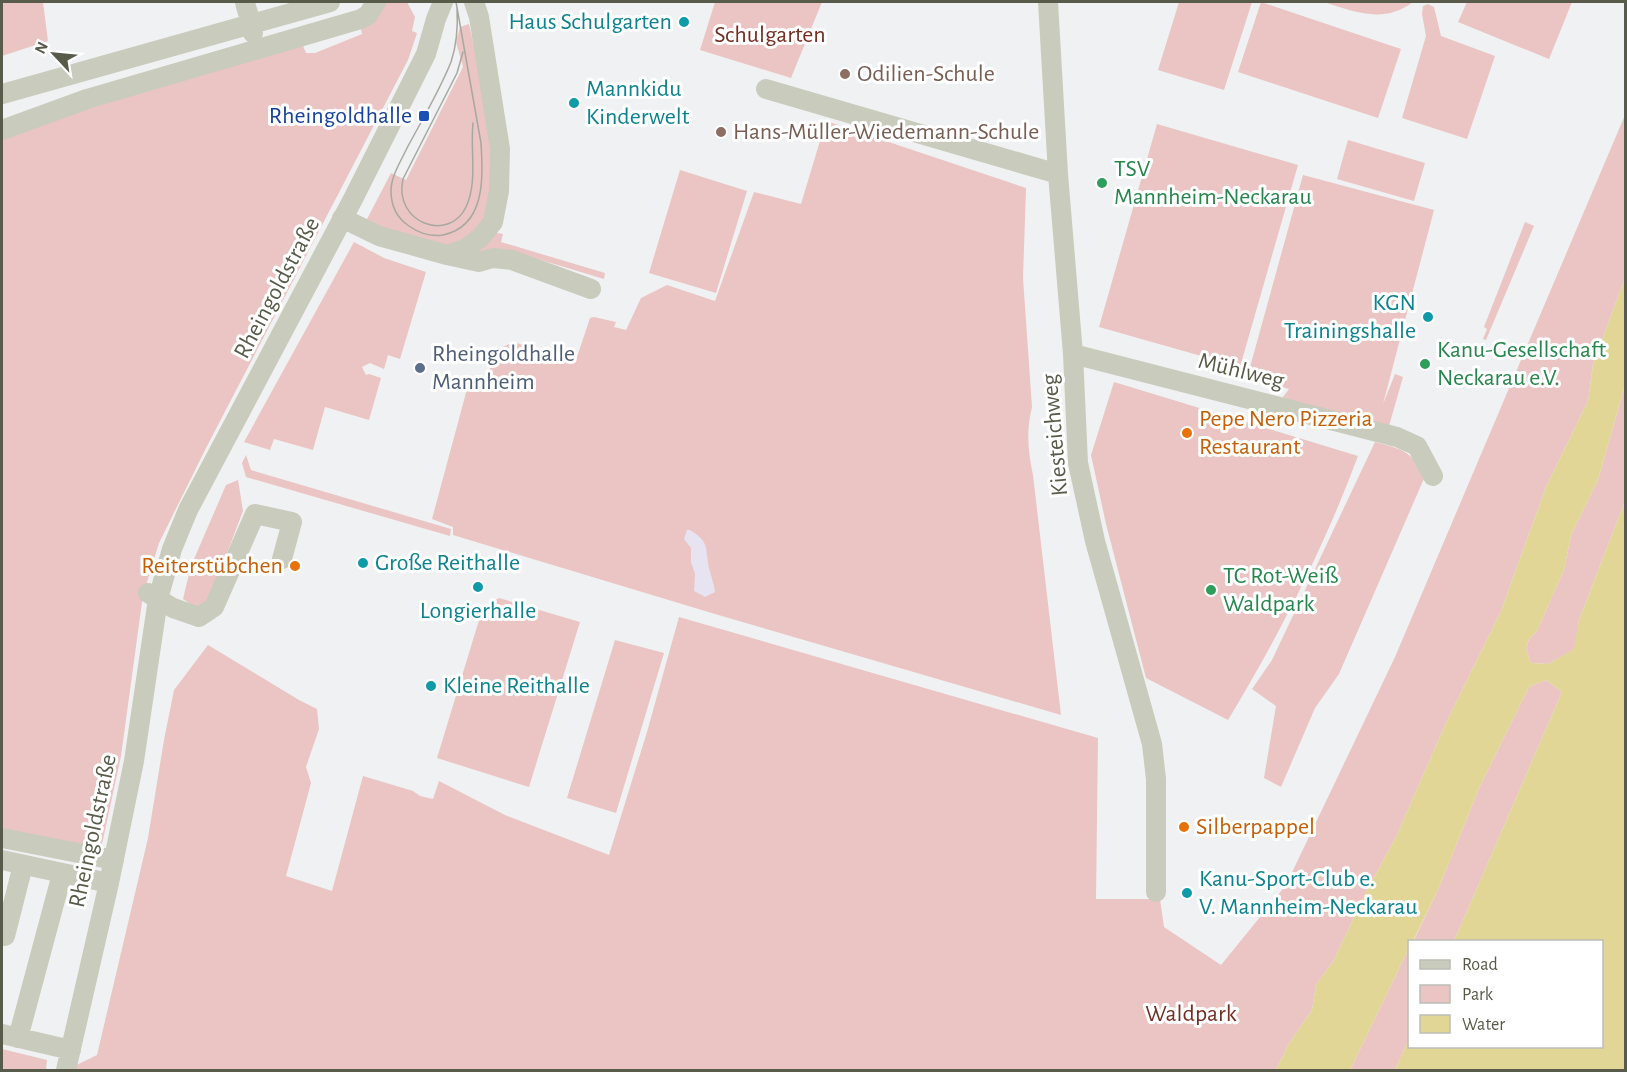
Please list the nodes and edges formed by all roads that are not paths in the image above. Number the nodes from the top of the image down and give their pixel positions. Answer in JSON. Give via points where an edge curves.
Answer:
{"nodes":[{"id":1,"x":245,"y":2,"type":"edge"},
{"id":2,"x":330,"y":2,"type":"edge"},
{"id":3,"x":376,"y":2,"type":"edge"},
{"id":4,"x":443,"y":2,"type":"edge"},
{"id":5,"x":474,"y":2,"type":"edge"},
{"id":6,"x":1048,"y":2,"type":"edge"},
{"id":7,"x":252,"y":22,"type":"junction"},
{"id":8,"x":254,"y":50,"type":"junction"},
{"id":9,"x":766,"y":89,"type":"dead end"},
{"id":10,"x":2,"y":94,"type":"edge"},
{"id":11,"x":2,"y":130,"type":"edge"},
{"id":12,"x":1058,"y":174,"type":"junction"},
{"id":13,"x":342,"y":218,"type":"junction"},
{"id":14,"x":447,"y":255,"type":"junction"},
{"id":15,"x":591,"y":289,"type":"dead end"},
{"id":16,"x":1073,"y":354,"type":"junction"},
{"id":17,"x":1433,"y":476,"type":"dead end"},
{"id":18,"x":282,"y":559,"type":"dead end"},
{"id":19,"x":153,"y":596,"type":"junction"},
{"id":20,"x":2,"y":838,"type":"edge"},
{"id":21,"x":2,"y":860,"type":"edge"},
{"id":22,"x":114,"y":860,"type":"junction"},
{"id":23,"x":23,"y":865,"type":"junction"},
{"id":24,"x":62,"y":874,"type":"junction"},
{"id":25,"x":109,"y":883,"type":"junction"},
{"id":26,"x":1156,"y":892,"type":"dead end"},
{"id":27,"x":5,"y":936,"type":"dead end"},
{"id":28,"x":10,"y":1036,"type":"edge"},
{"id":29,"x":71,"y":1050,"type":"junction"},
{"id":30,"x":66,"y":1071,"type":"edge"}],
"edges":[{"from":1,"to":7,"type":"street"},
{"from":2,"to":7,"type":"street"},
{"from":3,"to":8,"type":"street","via":[[361,19]]},
{"from":4,"to":13,"type":"street","name":"Rheingoldstraße","via":[[426,54]]},
{"from":5,"to":14,"type":"street","via":[[501,149],[499,191],[493,222],[481,237],[465,249]]},
{"from":6,"to":12,"type":"street","name":"Kiesteichweg"},
{"from":7,"to":8,"type":"street"},
{"from":7,"to":10,"type":"street"},
{"from":8,"to":11,"type":"street","via":[[52,110]]},
{"from":9,"to":12,"type":"street"},
{"from":12,"to":16,"type":"street","name":"Kiesteichweg"},
{"from":13,"to":14,"type":"street","via":[[379,236]]},
{"from":13,"to":19,"type":"street","name":"Rheingoldstraße","via":[[213,452],[167,548]]},
{"from":14,"to":15,"type":"street","via":[[479,262],[493,258],[513,260]]},
{"from":16,"to":17,"type":"street","name":"Mühlweg","via":[[1397,438],[1417,446]]},
{"from":16,"to":26,"type":"street","name":"Kiesteichweg","via":[[1078,463],[1085,500],[1152,744],[1156,779]]},
{"from":18,"to":19,"type":"street","via":[[291,522],[255,514],[214,607],[199,617]]},
{"from":19,"to":22,"type":"street","name":"Rheingoldstraße"},
{"from":20,"to":22,"type":"street"},
{"from":21,"to":23,"type":"street"},
{"from":22,"to":25,"type":"street","name":"Rheingoldstraße"},
{"from":23,"to":24,"type":"street"},
{"from":23,"to":27,"type":"street"},
{"from":24,"to":25,"type":"street"},
{"from":24,"to":28,"type":"street"},
{"from":25,"to":29,"type":"street","name":"Rheingoldstraße"},
{"from":28,"to":29,"type":"street"},
{"from":29,"to":30,"type":"street","name":"Rheingoldstraße"}]}
